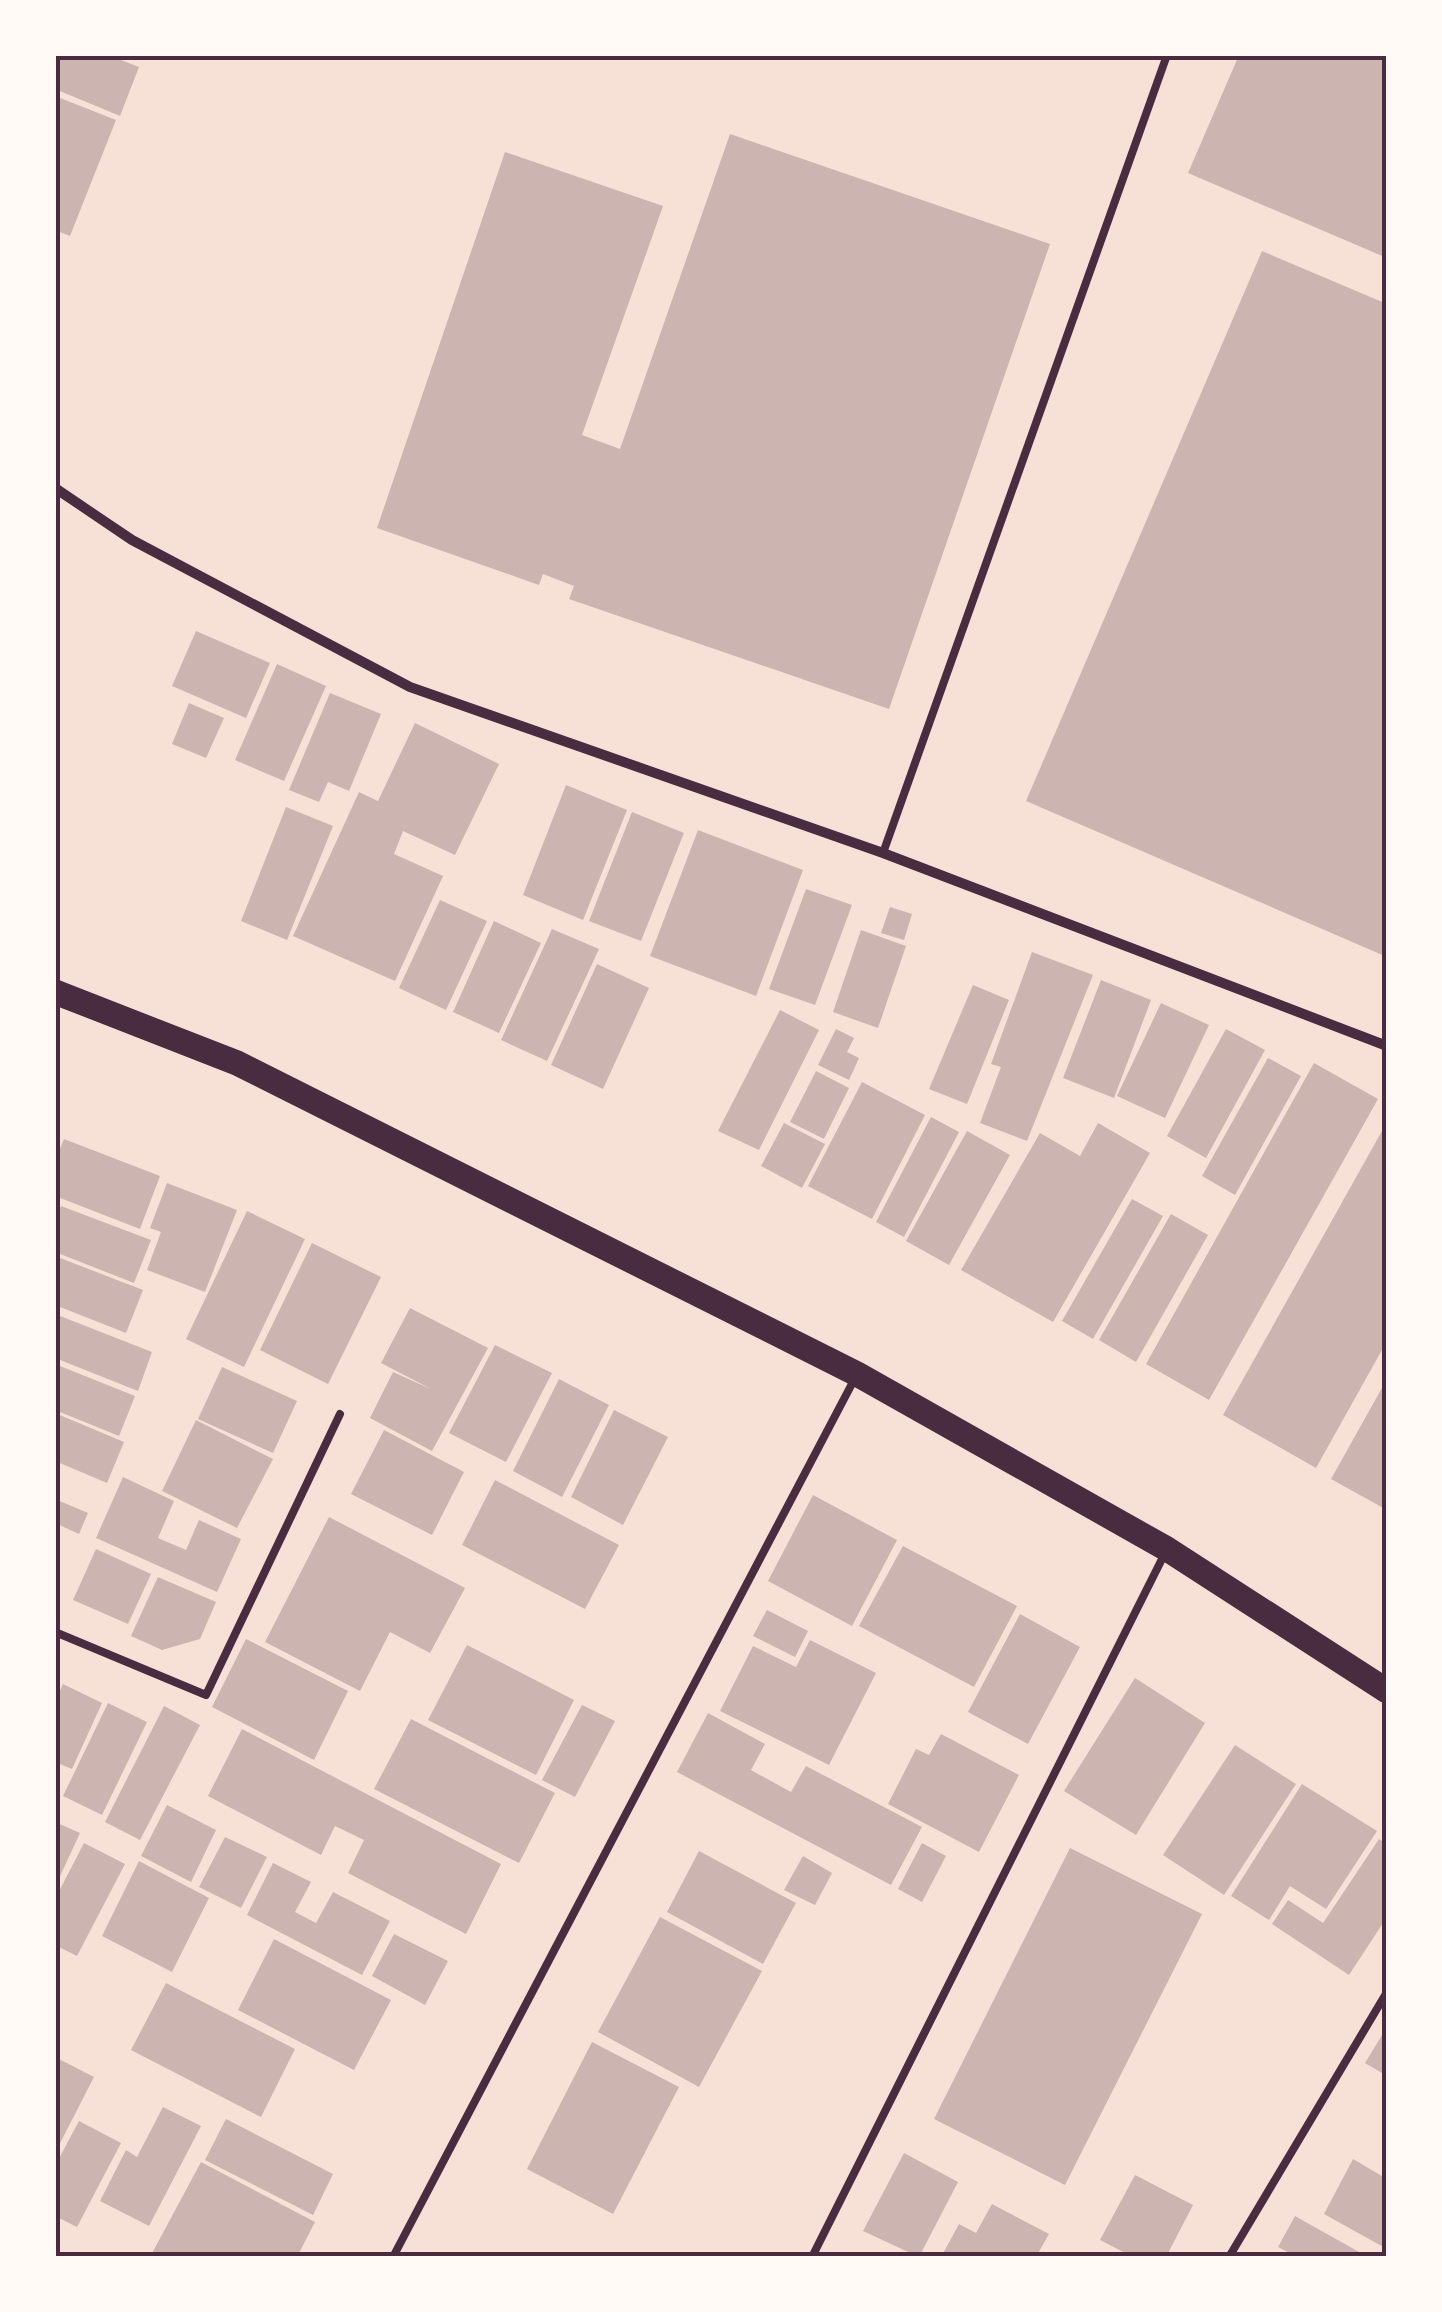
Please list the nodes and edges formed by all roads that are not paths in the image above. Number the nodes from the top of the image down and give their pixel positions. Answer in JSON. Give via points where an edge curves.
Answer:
{"nodes":[{"id":1,"x":1168,"y":55,"type":"edge"},
{"id":2,"x":55,"y":488,"type":"edge"},
{"id":3,"x":883,"y":853,"type":"junction"},
{"id":4,"x":55,"y":992,"type":"edge"},
{"id":5,"x":1387,"y":1046,"type":"edge"},
{"id":6,"x":858,"y":1374,"type":"junction"},
{"id":7,"x":340,"y":1414,"type":"dead end"},
{"id":8,"x":1167,"y":1550,"type":"junction"},
{"id":9,"x":55,"y":1632,"type":"edge"},
{"id":10,"x":1387,"y":1690,"type":"edge"},
{"id":11,"x":1387,"y":1992,"type":"edge"},
{"id":12,"x":392,"y":2257,"type":"edge"},
{"id":13,"x":812,"y":2257,"type":"edge"},
{"id":14,"x":1229,"y":2257,"type":"edge"}],
"edges":[{"from":1,"to":3,"type":"lane"},
{"from":2,"to":3,"type":"street","via":[[132,540],[410,688]]},
{"from":3,"to":5,"type":"street"},
{"from":4,"to":6,"type":"main road","via":[[237,1063]]},
{"from":6,"to":8,"type":"main road"},
{"from":6,"to":12,"type":"lane"},
{"from":7,"to":9,"type":"lane","via":[[206,1695]]},
{"from":8,"to":10,"type":"main road"},
{"from":8,"to":13,"type":"lane"},
{"from":11,"to":14,"type":"lane"}]}
